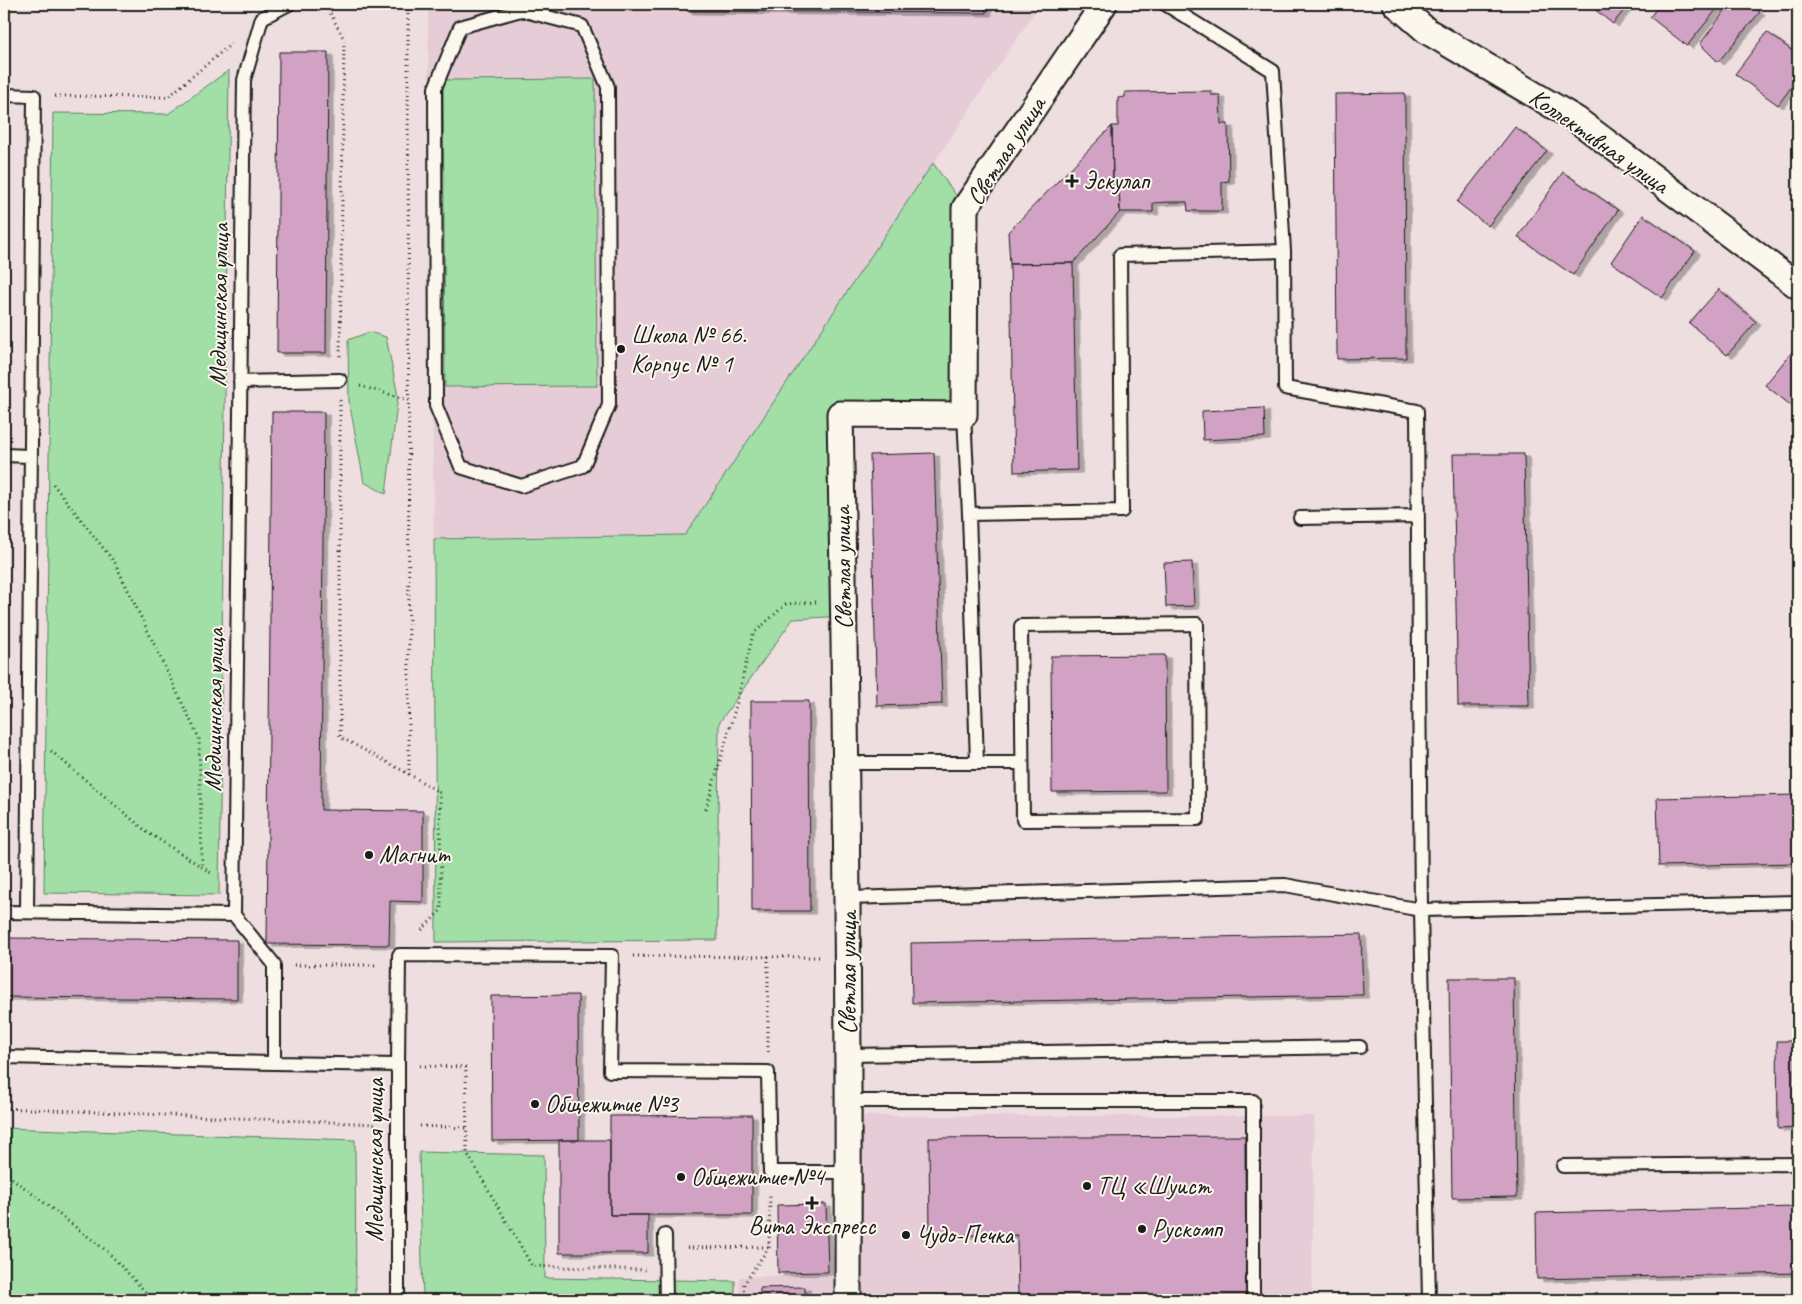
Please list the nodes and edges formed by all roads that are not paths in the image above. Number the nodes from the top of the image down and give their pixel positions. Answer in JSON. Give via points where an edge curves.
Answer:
{"nodes":[{"id":1,"x":289,"y":4,"type":"edge"},
{"id":2,"x":1104,"y":4,"type":"edge"},
{"id":3,"x":1165,"y":4,"type":"edge"},
{"id":4,"x":1396,"y":4,"type":"edge"},
{"id":5,"x":4,"y":95,"type":"edge"},
{"id":6,"x":1284,"y":251,"type":"junction"},
{"id":7,"x":1798,"y":286,"type":"edge"},
{"id":8,"x":340,"y":380,"type":"road end"},
{"id":9,"x":240,"y":382,"type":"junction"},
{"id":10,"x":436,"y":406,"type":"joint"},
{"id":11,"x":964,"y":416,"type":"junction"},
{"id":12,"x":4,"y":456,"type":"edge"},
{"id":13,"x":30,"y":456,"type":"junction"},
{"id":14,"x":968,"y":514,"type":"junction"},
{"id":15,"x":1418,"y":516,"type":"junction"},
{"id":16,"x":1300,"y":518,"type":"dead end"},
{"id":17,"x":847,"y":763,"type":"junction"},
{"id":18,"x":976,"y":763,"type":"junction"},
{"id":19,"x":1022,"y":763,"type":"junction"},
{"id":20,"x":848,"y":898,"type":"junction"},
{"id":21,"x":1798,"y":902,"type":"edge"},
{"id":22,"x":1421,"y":910,"type":"junction"},
{"id":23,"x":4,"y":912,"type":"edge"},
{"id":24,"x":27,"y":912,"type":"junction"},
{"id":25,"x":234,"y":915,"type":"junction"},
{"id":26,"x":1360,"y":1047,"type":"dead end"},
{"id":27,"x":849,"y":1055,"type":"junction"},
{"id":28,"x":4,"y":1057,"type":"edge"},
{"id":29,"x":274,"y":1062,"type":"junction"},
{"id":30,"x":398,"y":1065,"type":"junction"},
{"id":31,"x":849,"y":1101,"type":"junction"},
{"id":32,"x":1798,"y":1164,"type":"edge"},
{"id":33,"x":1562,"y":1166,"type":"dead end"},
{"id":34,"x":849,"y":1172,"type":"junction"},
{"id":35,"x":665,"y":1235,"type":"dead end"},
{"id":36,"x":398,"y":1300,"type":"edge"},
{"id":37,"x":666,"y":1300,"type":"edge"},
{"id":38,"x":848,"y":1300,"type":"edge"},
{"id":39,"x":1253,"y":1300,"type":"edge"},
{"id":40,"x":1429,"y":1300,"type":"edge"}],
"edges":[{"from":1,"to":9,"type":"lane","name":"Медицинская улица","via":[[262,18],[244,80]]},
{"from":2,"to":11,"type":"street","name":"Светлая улица","via":[[965,208]]},
{"from":3,"to":6,"type":"lane","via":[[1273,71]]},
{"from":4,"to":7,"type":"street","name":"Коллективная улица","via":[[1427,31],[1577,120]]},
{"from":5,"to":13,"type":"lane","via":[[34,96]]},
{"from":6,"to":14,"type":"lane","via":[[1120,255],[1122,511]]},
{"from":6,"to":15,"type":"lane","via":[[1285,388],[1417,411]]},
{"from":8,"to":9,"type":"lane"},
{"from":9,"to":25,"type":"lane","name":"Медицинская улица"},
{"from":10,"to":10,"type":"lane","via":[[461,467],[522,486],[583,466],[609,405],[608,87],[582,26],[521,10],[460,27],[435,88]]},
{"from":11,"to":14,"type":"lane"},
{"from":11,"to":17,"type":"street","name":"Светлая улица","via":[[840,414]]},
{"from":12,"to":13,"type":"lane"},
{"from":13,"to":24,"type":"lane"},
{"from":14,"to":18,"type":"lane"},
{"from":15,"to":16,"type":"lane"},
{"from":15,"to":22,"type":"lane"},
{"from":17,"to":18,"type":"lane"},
{"from":17,"to":20,"type":"street","name":"Светлая улица"},
{"from":18,"to":19,"type":"lane"},
{"from":19,"to":19,"type":"lane","via":[[1021,626],[1197,624],[1198,819],[1023,820]]},
{"from":20,"to":22,"type":"lane","via":[[1285,885]]},
{"from":20,"to":27,"type":"street","name":"Светлая улица"},
{"from":21,"to":22,"type":"lane"},
{"from":22,"to":40,"type":"lane"},
{"from":23,"to":24,"type":"lane"},
{"from":24,"to":25,"type":"lane"},
{"from":25,"to":29,"type":"lane","via":[[274,964]]},
{"from":26,"to":27,"type":"lane"},
{"from":27,"to":31,"type":"street","name":"Светлая улица"},
{"from":28,"to":29,"type":"lane","name":"Медицинская улица"},
{"from":29,"to":30,"type":"lane","name":"Медицинская улица"},
{"from":30,"to":34,"type":"lane","via":[[399,960],[612,956],[610,1071],[768,1072],[770,1172]]},
{"from":30,"to":36,"type":"lane","name":"Медицинская улица"},
{"from":31,"to":34,"type":"street","name":"Светлая улица"},
{"from":31,"to":39,"type":"lane","via":[[1253,1101]]},
{"from":32,"to":33,"type":"lane"},
{"from":34,"to":38,"type":"street","name":"Светлая улица"},
{"from":35,"to":37,"type":"lane"}]}
